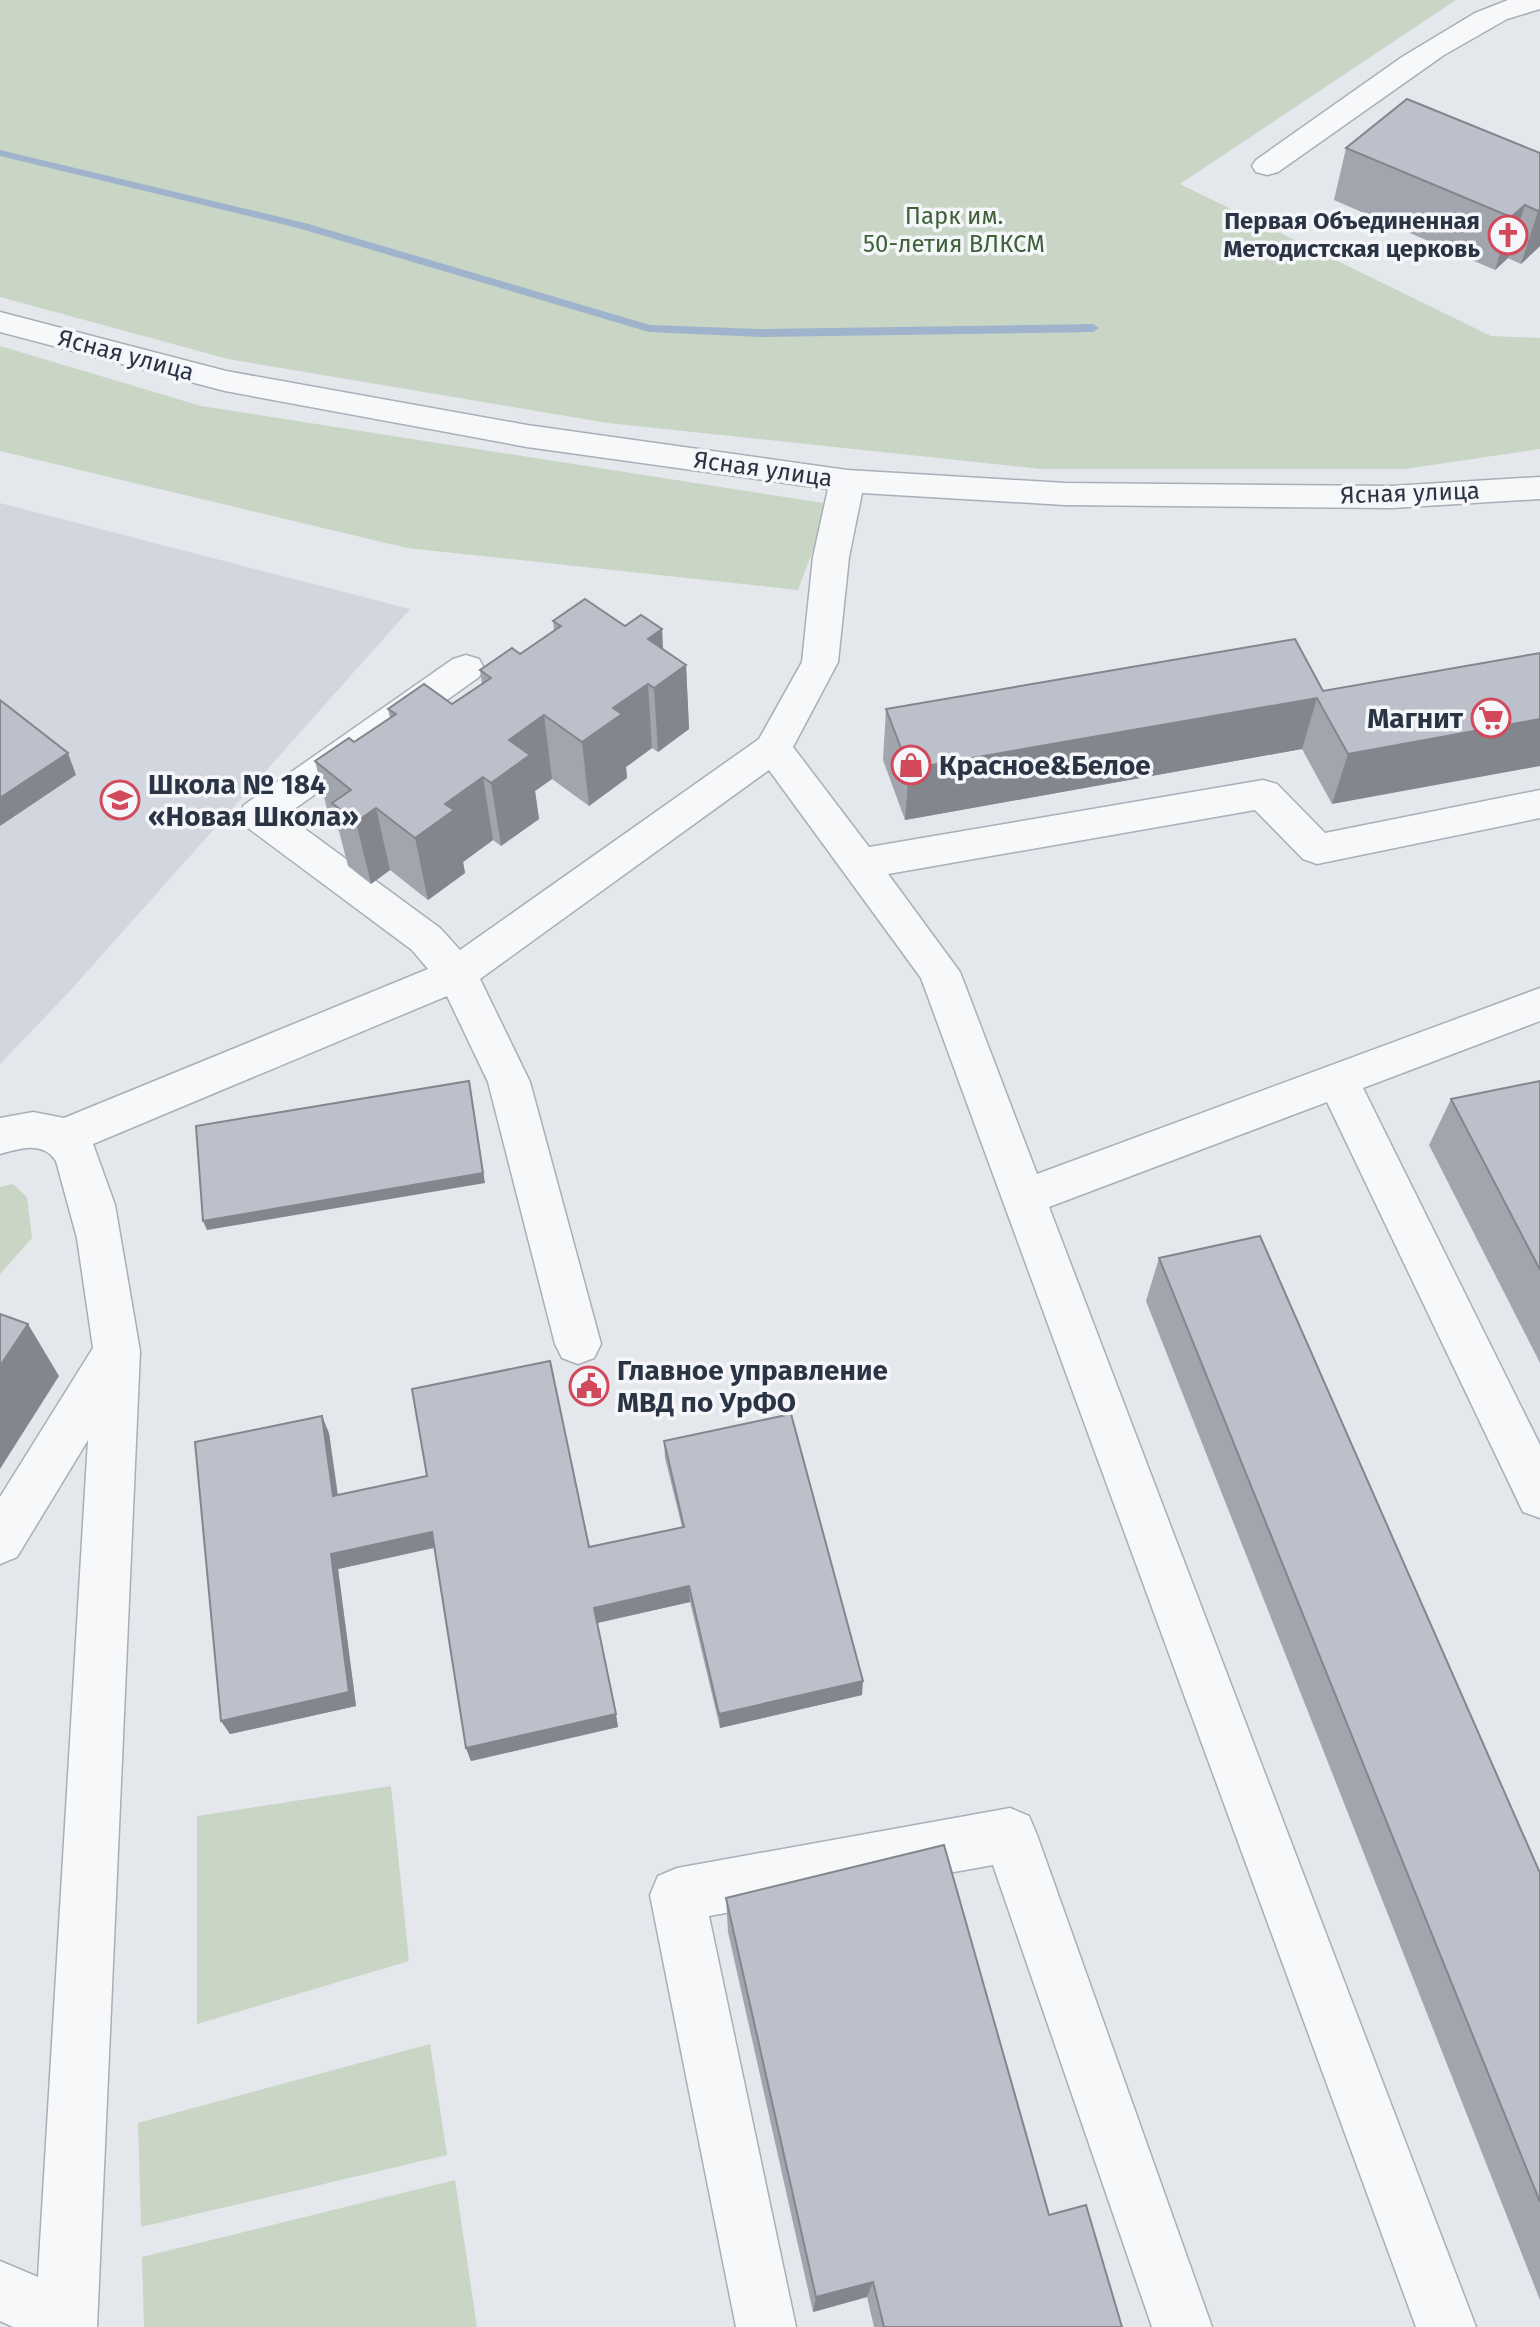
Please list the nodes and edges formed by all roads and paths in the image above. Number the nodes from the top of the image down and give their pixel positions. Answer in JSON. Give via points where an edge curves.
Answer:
{"nodes":[{"id":1,"x":1540,"y":1,"type":"edge"},
{"id":2,"x":1267,"y":166,"type":"dead end"},
{"id":3,"x":0,"y":322,"type":"edge"},
{"id":4,"x":847,"y":481,"type":"junction"},
{"id":5,"x":1540,"y":488,"type":"edge"},
{"id":6,"x":466,"y":668,"type":"dead end"},
{"id":7,"x":773,"y":748,"type":"junction"},
{"id":8,"x":1540,"y":804,"type":"edge"},
{"id":9,"x":859,"y":864,"type":"junction"},
{"id":10,"x":457,"y":974,"type":"junction"},
{"id":11,"x":1540,"y":1004,"type":"edge"},
{"id":12,"x":1338,"y":1080,"type":"junction"},
{"id":13,"x":0,"y":1136,"type":"edge"},
{"id":14,"x":64,"y":1137,"type":"junction"},
{"id":15,"x":1023,"y":1198,"type":"junction"},
{"id":16,"x":578,"y":1344,"type":"dead end"},
{"id":17,"x":117,"y":1351,"type":"junction"},
{"id":18,"x":1540,"y":1496,"type":"edge"},
{"id":19,"x":0,"y":1541,"type":"edge"},
{"id":20,"x":0,"y":2291,"type":"edge"},
{"id":21,"x":66,"y":2323,"type":"edge"},
{"id":22,"x":766,"y":2327,"type":"edge"},
{"id":23,"x":1182,"y":2327,"type":"edge"},
{"id":24,"x":1446,"y":2327,"type":"edge"}],
"edges":[{"from":1,"to":2,"type":"street","via":[[1503,8],[1472,26],[1381,82]]},
{"from":3,"to":4,"type":"street","name":"Ясная улица","via":[[225,381],[527,436]]},
{"from":4,"to":5,"type":"street","name":"Ясная улица","via":[[1096,495],[1392,497]]},
{"from":4,"to":7,"type":"street","via":[[831,557],[820,662]]},
{"from":6,"to":10,"type":"street","via":[[258,815],[426,939]]},
{"from":7,"to":9,"type":"street"},
{"from":7,"to":10,"type":"street"},
{"from":8,"to":9,"type":"street","via":[[1317,849],[1263,794]]},
{"from":9,"to":15,"type":"street","via":[[939,972]]},
{"from":10,"to":14,"type":"street"},
{"from":10,"to":16,"type":"street","via":[[509,1082]]},
{"from":11,"to":12,"type":"street"},
{"from":12,"to":15,"type":"street"},
{"from":12,"to":18,"type":"street"},
{"from":13,"to":14,"type":"street","via":[[42,1129]]},
{"from":14,"to":17,"type":"street","via":[[79,1157],[90,1200]]},
{"from":15,"to":24,"type":"street"},
{"from":17,"to":19,"type":"street"},
{"from":17,"to":21,"type":"street"},
{"from":20,"to":21,"type":"street"},
{"from":22,"to":23,"type":"street","via":[[677,1895],[1010,1835]]}]}
